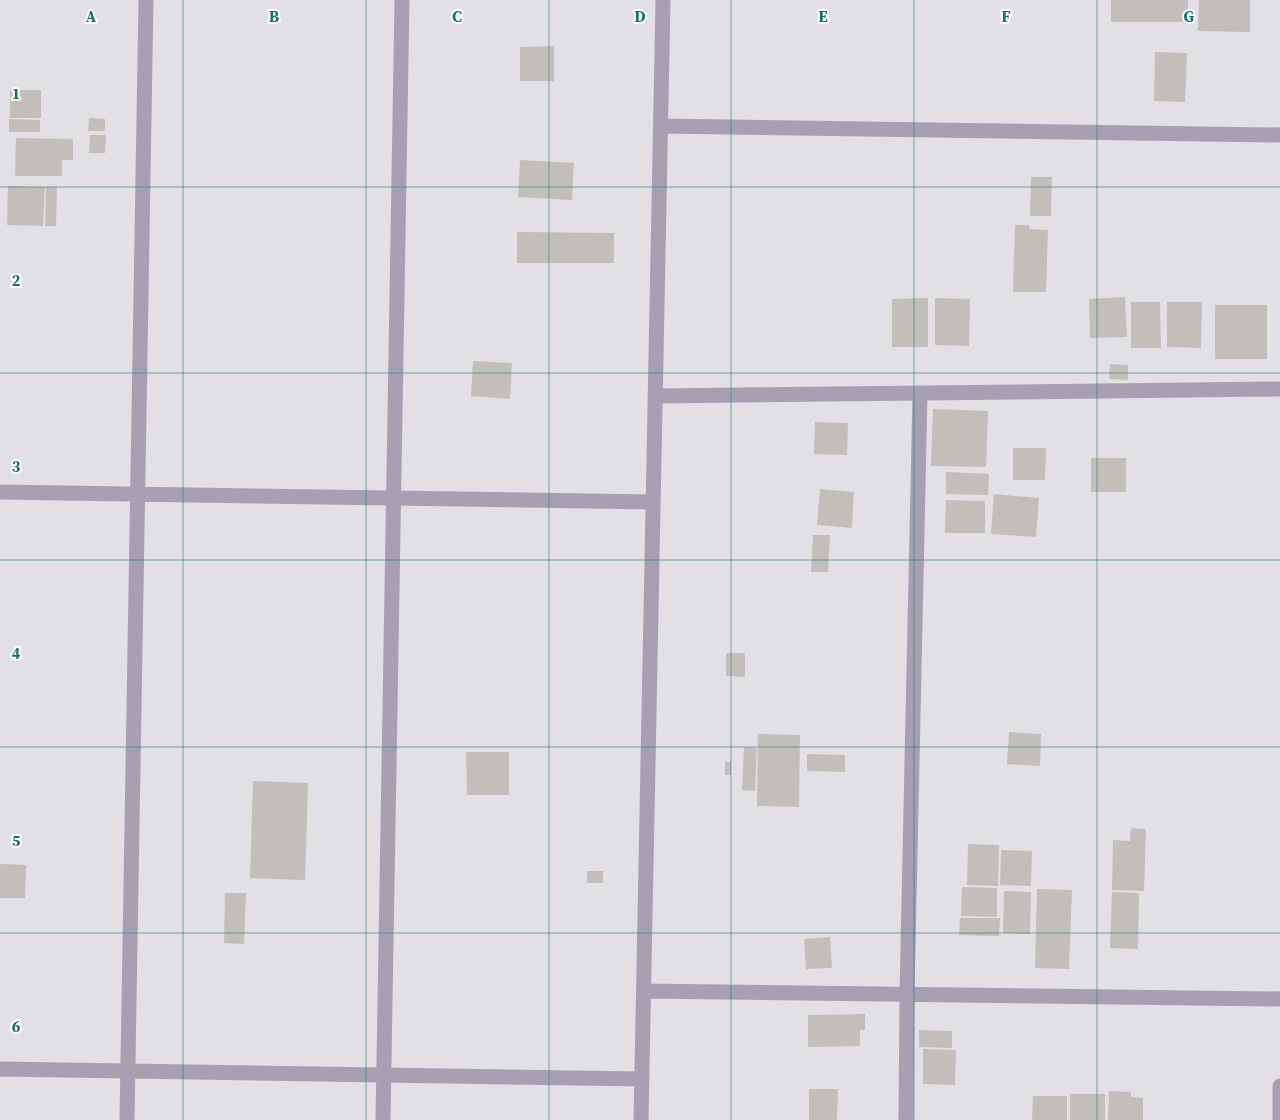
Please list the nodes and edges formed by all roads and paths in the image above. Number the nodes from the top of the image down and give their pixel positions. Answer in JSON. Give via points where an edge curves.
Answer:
{"nodes":[{"id":1,"x":146,"y":0,"type":"edge"},
{"id":2,"x":402,"y":0,"type":"edge"},
{"id":3,"x":663,"y":0,"type":"edge"},
{"id":4,"x":660,"y":126,"type":"junction"},
{"id":5,"x":1280,"y":135,"type":"edge"},
{"id":6,"x":1280,"y":389,"type":"edge"},
{"id":7,"x":920,"y":393,"type":"junction"},
{"id":8,"x":655,"y":396,"type":"junction"},
{"id":9,"x":0,"y":492,"type":"edge"},
{"id":10,"x":138,"y":494,"type":"junction"},
{"id":11,"x":393,"y":498,"type":"junction"},
{"id":12,"x":653,"y":502,"type":"junction"},
{"id":13,"x":644,"y":991,"type":"junction"},
{"id":14,"x":907,"y":994,"type":"junction"},
{"id":15,"x":1280,"y":1000,"type":"edge"},
{"id":16,"x":0,"y":1069,"type":"edge"},
{"id":17,"x":128,"y":1071,"type":"junction"},
{"id":18,"x":384,"y":1075,"type":"junction"},
{"id":19,"x":642,"y":1079,"type":"junction"},
{"id":20,"x":1280,"y":1086,"type":"edge"},
{"id":21,"x":127,"y":1120,"type":"edge"},
{"id":22,"x":383,"y":1120,"type":"edge"},
{"id":23,"x":641,"y":1120,"type":"edge"},
{"id":24,"x":906,"y":1120,"type":"edge"},
{"id":25,"x":1280,"y":1120,"type":"edge"}],
"edges":[{"from":1,"to":10,"type":"street"},
{"from":2,"to":11,"type":"street"},
{"from":3,"to":4,"type":"street"},
{"from":4,"to":5,"type":"street"},
{"from":4,"to":8,"type":"street"},
{"from":6,"to":7,"type":"street"},
{"from":7,"to":8,"type":"street"},
{"from":7,"to":14,"type":"street"},
{"from":8,"to":12,"type":"street"},
{"from":9,"to":10,"type":"street"},
{"from":10,"to":11,"type":"street"},
{"from":10,"to":17,"type":"street"},
{"from":11,"to":12,"type":"street"},
{"from":11,"to":18,"type":"street"},
{"from":12,"to":13,"type":"street"},
{"from":13,"to":14,"type":"street"},
{"from":13,"to":19,"type":"street"},
{"from":14,"to":15,"type":"street"},
{"from":14,"to":24,"type":"street"},
{"from":16,"to":17,"type":"street"},
{"from":17,"to":18,"type":"street"},
{"from":17,"to":21,"type":"street"},
{"from":18,"to":19,"type":"street"},
{"from":18,"to":22,"type":"street"},
{"from":19,"to":23,"type":"street"},
{"from":20,"to":25,"type":"street"}]}
